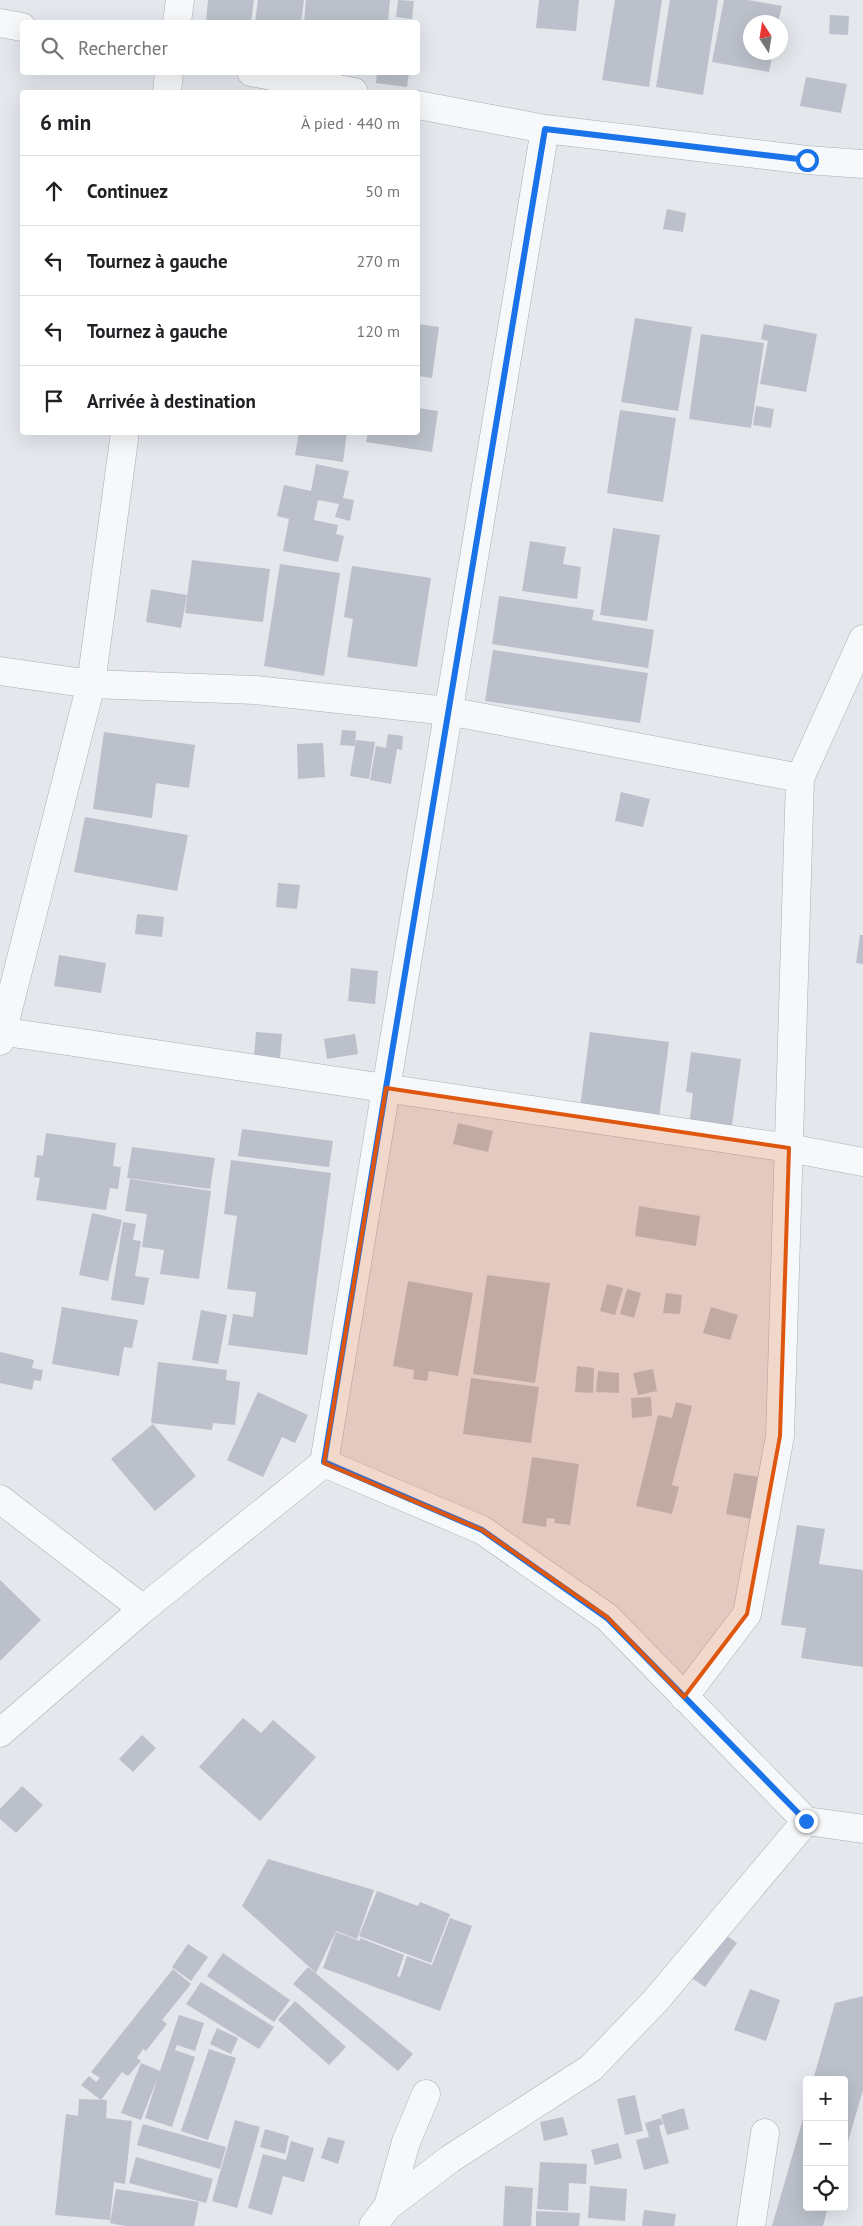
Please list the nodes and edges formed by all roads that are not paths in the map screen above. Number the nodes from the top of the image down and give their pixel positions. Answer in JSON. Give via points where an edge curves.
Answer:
{"nodes":[{"id":1,"x":180,"y":0,"type":"edge"},
{"id":2,"x":177,"y":20,"type":"edge"},
{"id":3,"x":0,"y":23,"type":"edge"},
{"id":4,"x":20,"y":27,"type":"edge"},
{"id":5,"x":169,"y":75,"type":"edge"},
{"id":6,"x":266,"y":75,"type":"edge"},
{"id":7,"x":167,"y":90,"type":"edge"},
{"id":8,"x":344,"y":90,"type":"edge"},
{"id":9,"x":420,"y":105,"type":"edge"},
{"id":10,"x":545,"y":129,"type":"junction"},
{"id":11,"x":863,"y":164,"type":"edge"},
{"id":12,"x":125,"y":435,"type":"edge"},
{"id":13,"x":863,"y":639,"type":"edge"},
{"id":14,"x":0,"y":671,"type":"edge"},
{"id":15,"x":91,"y":684,"type":"junction"},
{"id":16,"x":448,"y":711,"type":"junction"},
{"id":17,"x":800,"y":778,"type":"junction"},
{"id":18,"x":1,"y":1034,"type":"edge"},
{"id":19,"x":386,"y":1088,"type":"junction"},
{"id":20,"x":789,"y":1148,"type":"junction"},
{"id":21,"x":863,"y":1162,"type":"edge"},
{"id":22,"x":324,"y":1462,"type":"junction"},
{"id":23,"x":0,"y":1499,"type":"edge"},
{"id":24,"x":143,"y":1609,"type":"junction"},
{"id":25,"x":684,"y":1697,"type":"junction"},
{"id":26,"x":0,"y":1733,"type":"edge"},
{"id":27,"x":806,"y":1821,"type":"junction"},
{"id":28,"x":863,"y":1829,"type":"edge"},
{"id":29,"x":426,"y":2094,"type":"dead end"},
{"id":30,"x":765,"y":2133,"type":"dead end"},
{"id":31,"x":381,"y":2216,"type":"edge"},
{"id":32,"x":751,"y":2226,"type":"edge"}],
"edges":[{"from":1,"to":2,"type":"street"},
{"from":3,"to":4,"type":"street"},
{"from":5,"to":7,"type":"street"},
{"from":6,"to":8,"type":"street"},
{"from":9,"to":10,"type":"street"},
{"from":10,"to":11,"type":"street"},
{"from":10,"to":16,"type":"street"},
{"from":12,"to":15,"type":"street"},
{"from":13,"to":17,"type":"street"},
{"from":14,"to":15,"type":"street"},
{"from":15,"to":16,"type":"street","via":[[255,690]]},
{"from":15,"to":18,"type":"street"},
{"from":16,"to":17,"type":"street"},
{"from":16,"to":19,"type":"street"},
{"from":17,"to":20,"type":"street"},
{"from":18,"to":19,"type":"street"},
{"from":19,"to":20,"type":"street"},
{"from":19,"to":22,"type":"street"},
{"from":20,"to":21,"type":"street"},
{"from":20,"to":25,"type":"street","via":[[780,1436],[747,1614]]},
{"from":22,"to":24,"type":"street"},
{"from":22,"to":25,"type":"street","via":[[482,1530],[607,1618]]},
{"from":23,"to":24,"type":"street"},
{"from":24,"to":26,"type":"street"},
{"from":25,"to":27,"type":"street"},
{"from":27,"to":28,"type":"street"},
{"from":27,"to":31,"type":"street","via":[[657,1999],[591,2068],[450,2159]]},
{"from":29,"to":31,"type":"street"},
{"from":30,"to":32,"type":"street"}]}
